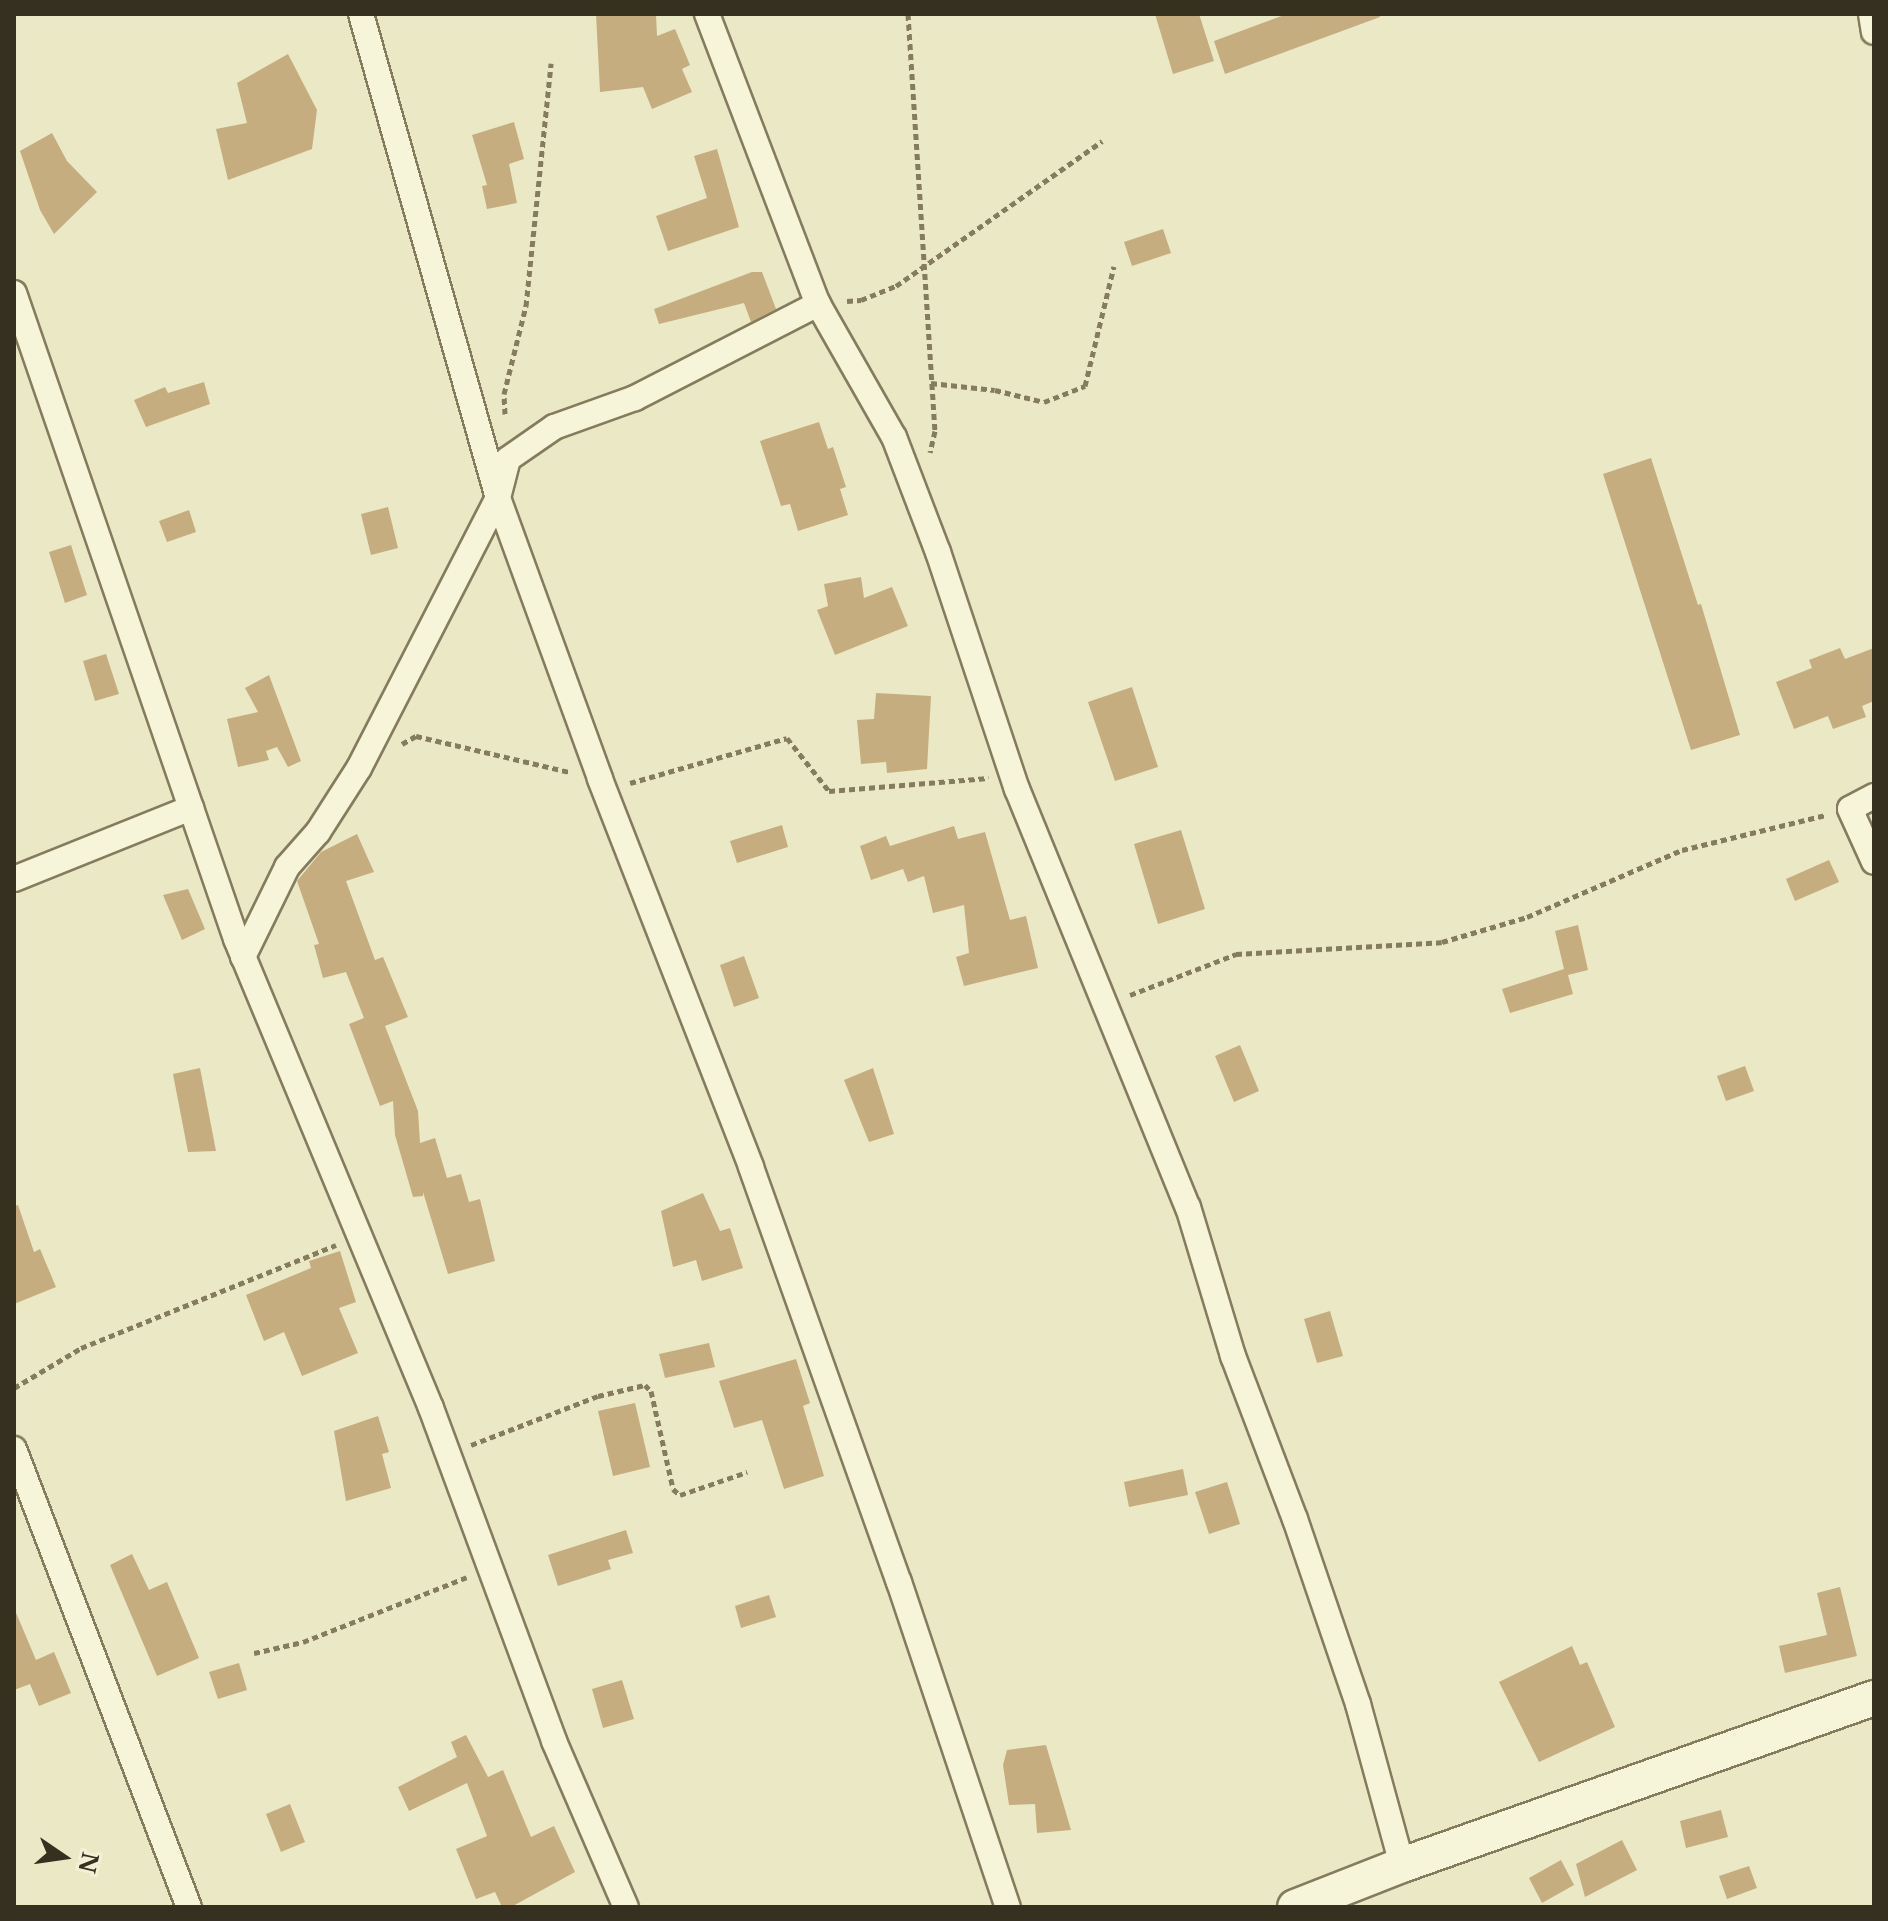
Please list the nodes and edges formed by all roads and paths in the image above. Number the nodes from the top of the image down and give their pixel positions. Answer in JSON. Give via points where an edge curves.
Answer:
{"nodes":[{"id":1,"x":361,"y":14,"type":"edge"},
{"id":2,"x":707,"y":14,"type":"edge"},
{"id":3,"x":908,"y":14,"type":"edge"},
{"id":4,"x":1871,"y":14,"type":"edge"},
{"id":5,"x":1874,"y":32,"type":"edge"},
{"id":6,"x":551,"y":63,"type":"dead end"},
{"id":7,"x":1102,"y":141,"type":"dead end"},
{"id":8,"x":1114,"y":266,"type":"dead end"},
{"id":9,"x":922,"y":268,"type":"junction"},
{"id":10,"x":14,"y":293,"type":"edge"},
{"id":11,"x":818,"y":304,"type":"junction"},
{"id":12,"x":931,"y":383,"type":"junction"},
{"id":13,"x":508,"y":459,"type":"junction"},
{"id":14,"x":498,"y":498,"type":"junction"},
{"id":15,"x":919,"y":503,"type":"junction"},
{"id":16,"x":359,"y":768,"type":"junction"},
{"id":17,"x":600,"y":779,"type":"junction"},
{"id":18,"x":1017,"y":789,"type":"junction"},
{"id":19,"x":1874,"y":796,"type":"edge"},
{"id":20,"x":191,"y":808,"type":"junction"},
{"id":21,"x":1850,"y":809,"type":"junction"},
{"id":22,"x":1874,"y":862,"type":"edge"},
{"id":23,"x":14,"y":879,"type":"edge"},
{"id":24,"x":243,"y":957,"type":"junction"},
{"id":25,"x":1106,"y":1004,"type":"junction"},
{"id":26,"x":359,"y":1236,"type":"junction"},
{"id":27,"x":14,"y":1388,"type":"edge"},
{"id":28,"x":14,"y":1449,"type":"edge"},
{"id":29,"x":448,"y":1454,"type":"junction"},
{"id":30,"x":747,"y":1472,"type":"dead end"},
{"id":31,"x":490,"y":1568,"type":"junction"},
{"id":32,"x":254,"y":1653,"type":"dead end"},
{"id":33,"x":1874,"y":1698,"type":"edge"},
{"id":34,"x":1402,"y":1865,"type":"junction"},
{"id":35,"x":189,"y":1907,"type":"edge"},
{"id":36,"x":626,"y":1907,"type":"edge"},
{"id":37,"x":1008,"y":1907,"type":"edge"},
{"id":38,"x":1295,"y":1907,"type":"edge"}],
"edges":[{"from":1,"to":14,"type":"street"},
{"from":2,"to":11,"type":"street"},
{"from":3,"to":9,"type":"path"},
{"from":4,"to":5,"type":"street"},
{"from":6,"to":13,"type":"path","via":[[526,306],[504,394]]},
{"from":7,"to":9,"type":"path"},
{"from":8,"to":12,"type":"path","via":[[1085,386],[1044,402]]},
{"from":9,"to":11,"type":"path","via":[[861,300]]},
{"from":9,"to":12,"type":"path"},
{"from":10,"to":20,"type":"street"},
{"from":11,"to":13,"type":"street","via":[[635,398],[554,427]]},
{"from":11,"to":15,"type":"street","via":[[894,437]]},
{"from":12,"to":15,"type":"path","via":[[935,431]]},
{"from":13,"to":14,"type":"street"},
{"from":14,"to":16,"type":"street"},
{"from":14,"to":17,"type":"street"},
{"from":15,"to":18,"type":"street"},
{"from":16,"to":17,"type":"path","via":[[416,736]]},
{"from":16,"to":24,"type":"street","via":[[318,832],[287,867]]},
{"from":17,"to":18,"type":"path","via":[[637,783],[787,738],[829,791],[990,778]]},
{"from":17,"to":37,"type":"street","via":[[757,1182]]},
{"from":18,"to":25,"type":"street"},
{"from":19,"to":21,"type":"street"},
{"from":20,"to":23,"type":"street"},
{"from":20,"to":24,"type":"street"},
{"from":21,"to":22,"type":"street"},
{"from":21,"to":25,"type":"path","via":[[1682,850],[1527,917],[1442,942],[1236,954]]},
{"from":24,"to":26,"type":"street"},
{"from":25,"to":34,"type":"street","via":[[1188,1207],[1233,1356],[1358,1704]]},
{"from":26,"to":27,"type":"path","via":[[81,1348]]},
{"from":26,"to":29,"type":"street"},
{"from":28,"to":35,"type":"street"},
{"from":29,"to":30,"type":"path","via":[[598,1396],[645,1385],[651,1391],[673,1489],[680,1495]]},
{"from":29,"to":31,"type":"street"},
{"from":31,"to":32,"type":"path","via":[[303,1642]]},
{"from":31,"to":36,"type":"street","via":[[554,1741]]},
{"from":33,"to":34,"type":"street"},
{"from":34,"to":38,"type":"street"}]}
